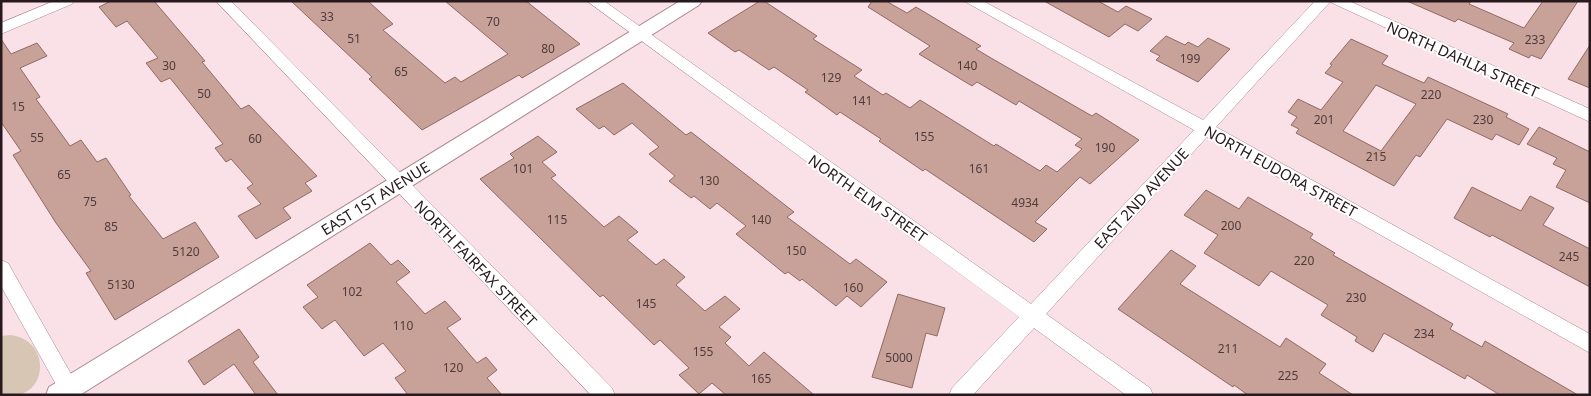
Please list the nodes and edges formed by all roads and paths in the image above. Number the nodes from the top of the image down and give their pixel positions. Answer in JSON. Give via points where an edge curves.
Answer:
{"nodes":[{"id":1,"x":67,"y":1,"type":"edge"},
{"id":2,"x":223,"y":1,"type":"edge"},
{"id":3,"x":594,"y":1,"type":"edge"},
{"id":4,"x":693,"y":1,"type":"edge"},
{"id":5,"x":971,"y":1,"type":"edge"},
{"id":6,"x":1322,"y":1,"type":"edge"},
{"id":7,"x":1336,"y":1,"type":"edge"},
{"id":8,"x":1,"y":29,"type":"edge"},
{"id":9,"x":639,"y":34,"type":"junction"},
{"id":10,"x":1590,"y":116,"type":"edge"},
{"id":11,"x":1206,"y":129,"type":"junction"},
{"id":12,"x":399,"y":184,"type":"junction"},
{"id":13,"x":1,"y":268,"type":"edge"},
{"id":14,"x":1032,"y":314,"type":"junction"},
{"id":15,"x":1590,"y":344,"type":"edge"},
{"id":16,"x":67,"y":392,"type":"edge"},
{"id":17,"x":605,"y":395,"type":"edge"},
{"id":18,"x":959,"y":395,"type":"edge"},
{"id":19,"x":1143,"y":395,"type":"edge"}],
"edges":[{"from":1,"to":8,"type":"street"},
{"from":2,"to":12,"type":"street","name":"NORTH FAIRFAX STREET"},
{"from":3,"to":9,"type":"street","name":"NORTH ELM STREET"},
{"from":4,"to":9,"type":"street","name":"EAST 1ST AVENUE"},
{"from":5,"to":11,"type":"street","name":"NORTH EUDORA STREET"},
{"from":6,"to":11,"type":"street","name":"EAST 2ND AVENUE"},
{"from":7,"to":10,"type":"street","name":"NORTH DAHLIA STREET"},
{"from":9,"to":12,"type":"street","name":"EAST 1ST AVENUE"},
{"from":9,"to":14,"type":"street","name":"NORTH ELM STREET"},
{"from":11,"to":14,"type":"street","name":"EAST 2ND AVENUE"},
{"from":11,"to":15,"type":"street","name":"NORTH EUDORA STREET"},
{"from":12,"to":16,"type":"street","name":"EAST 1ST AVENUE"},
{"from":12,"to":17,"type":"street","name":"NORTH FAIRFAX STREET"},
{"from":13,"to":16,"type":"street"},
{"from":14,"to":18,"type":"street","name":"EAST 2ND AVENUE"},
{"from":14,"to":19,"type":"street","name":"NORTH ELM STREET"}]}
